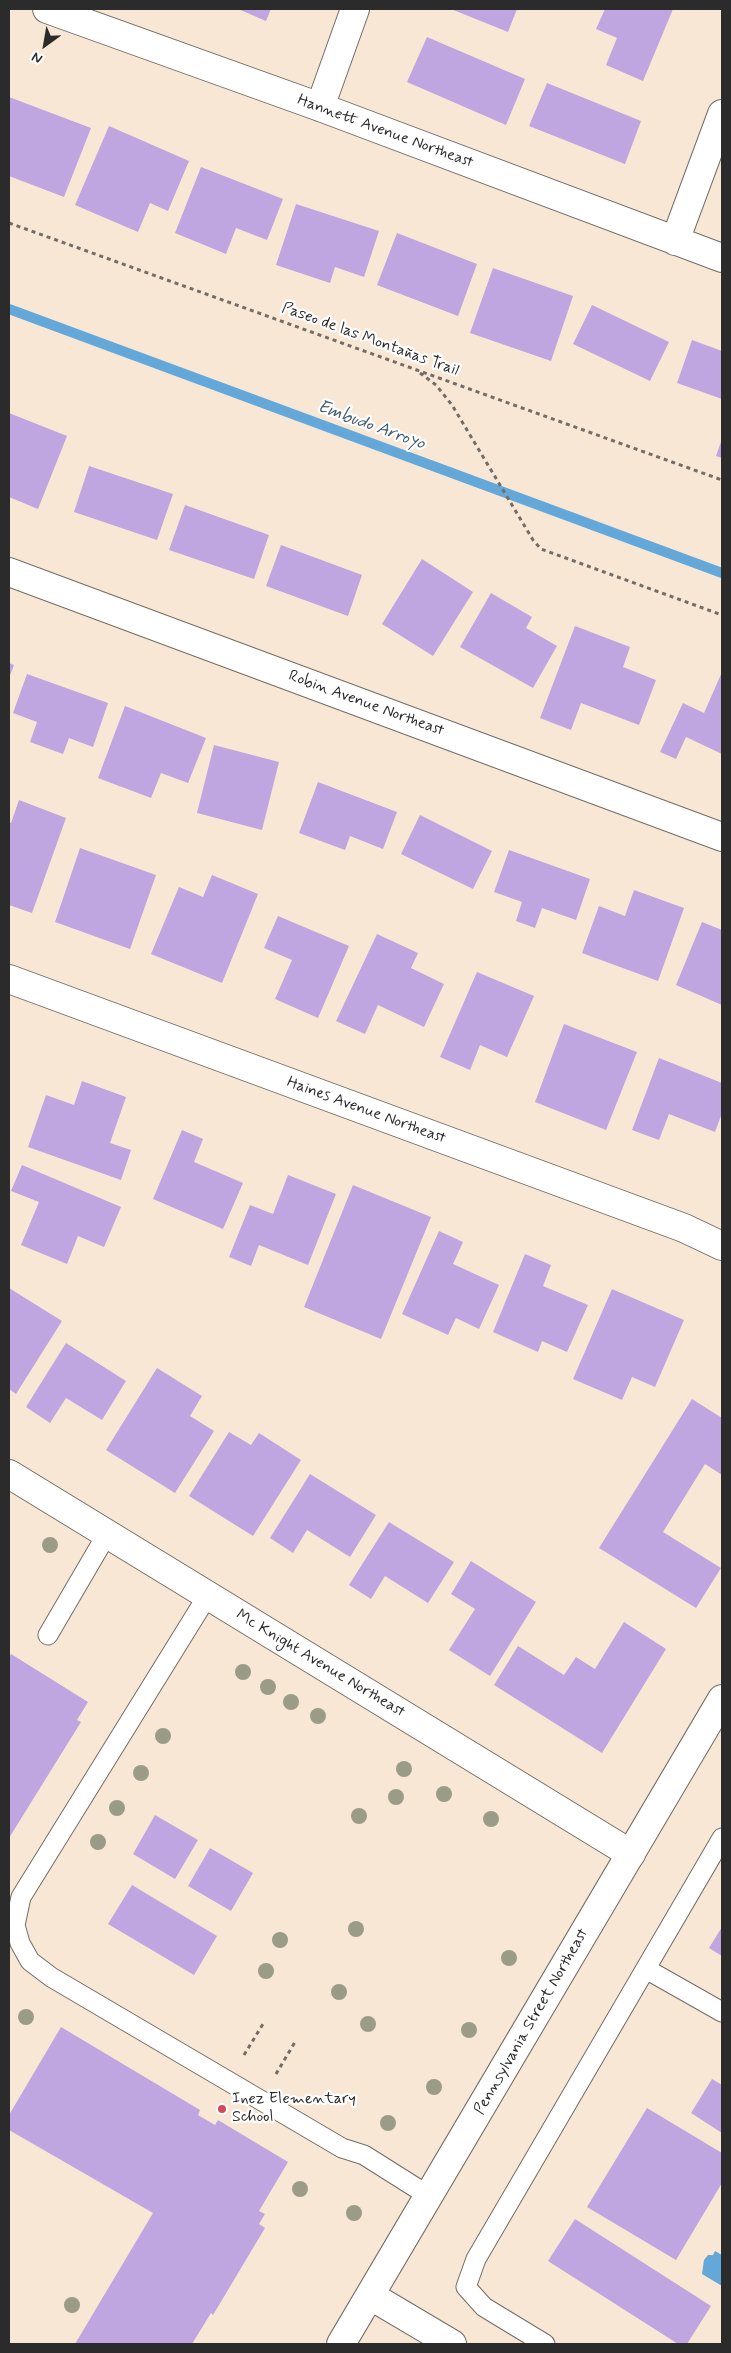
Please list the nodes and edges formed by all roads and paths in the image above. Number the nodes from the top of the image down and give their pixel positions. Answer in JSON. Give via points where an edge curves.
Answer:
{"nodes":[{"id":1,"x":47,"y":9,"type":"edge"},
{"id":2,"x":355,"y":9,"type":"edge"},
{"id":3,"x":320,"y":107,"type":"junction"},
{"id":4,"x":722,"y":114,"type":"edge"},
{"id":5,"x":9,"y":223,"type":"edge"},
{"id":6,"x":674,"y":240,"type":"junction"},
{"id":7,"x":722,"y":258,"type":"edge"},
{"id":8,"x":418,"y":371,"type":"junction"},
{"id":9,"x":722,"y":480,"type":"edge"},
{"id":10,"x":9,"y":572,"type":"edge"},
{"id":11,"x":722,"y":615,"type":"edge"},
{"id":12,"x":722,"y":837,"type":"edge"},
{"id":13,"x":9,"y":982,"type":"edge"},
{"id":14,"x":722,"y":1246,"type":"edge"},
{"id":15,"x":9,"y":1474,"type":"edge"},
{"id":16,"x":107,"y":1534,"type":"junction"},
{"id":17,"x":208,"y":1596,"type":"junction"},
{"id":18,"x":48,"y":1635,"type":"dead end"},
{"id":19,"x":722,"y":1699,"type":"edge"},
{"id":20,"x":722,"y":1838,"type":"edge"},
{"id":21,"x":630,"y":1854,"type":"junction"},
{"id":22,"x":646,"y":1969,"type":"junction"},
{"id":23,"x":722,"y":2012,"type":"edge"},
{"id":24,"x":263,"y":2024,"type":"dead end"},
{"id":25,"x":295,"y":2042,"type":"dead end"},
{"id":26,"x":244,"y":2055,"type":"dead end"},
{"id":27,"x":276,"y":2074,"type":"dead end"},
{"id":28,"x":429,"y":2196,"type":"junction"},
{"id":29,"x":370,"y":2296,"type":"junction"},
{"id":30,"x":341,"y":2344,"type":"edge"},
{"id":31,"x":452,"y":2344,"type":"edge"},
{"id":32,"x":545,"y":2344,"type":"edge"}],
"edges":[{"from":1,"to":3,"type":"street","name":"Hannett Avenue Northeast"},
{"from":2,"to":3,"type":"street"},
{"from":3,"to":6,"type":"street","name":"Hannett Avenue Northeast"},
{"from":4,"to":6,"type":"street"},
{"from":5,"to":8,"type":"path","name":"Paseo de las Montañas Trail"},
{"from":6,"to":7,"type":"street","name":"Hannett Avenue Northeast"},
{"from":8,"to":9,"type":"path","name":"Paseo de las Montañas Trail"},
{"from":8,"to":11,"type":"path","via":[[436,385],[452,405],[541,548]]},
{"from":10,"to":12,"type":"street","name":"Robin Avenue Northeast"},
{"from":13,"to":14,"type":"street","name":"Haines Avenue Northeast","via":[[684,1228]]},
{"from":15,"to":16,"type":"street","name":"Mc Knight Avenue Northeast"},
{"from":16,"to":17,"type":"street","name":"Mc Knight Avenue Northeast"},
{"from":16,"to":18,"type":"lane"},
{"from":17,"to":21,"type":"street","name":"Mc Knight Avenue Northeast"},
{"from":17,"to":28,"type":"lane","via":[[22,1897],[15,1925],[20,1943],[30,1961],[51,1977],[342,2148],[364,2154]]},
{"from":19,"to":21,"type":"street","name":"Pennsylvania Street Northeast"},
{"from":20,"to":22,"type":"lane"},
{"from":21,"to":28,"type":"street","name":"Pennsylvania Street Northeast"},
{"from":22,"to":23,"type":"lane"},
{"from":22,"to":32,"type":"lane","via":[[476,2259],[466,2287],[484,2307]]},
{"from":24,"to":26,"type":"path"},
{"from":25,"to":27,"type":"path"},
{"from":28,"to":29,"type":"street","name":"Pennsylvania Street Northeast"},
{"from":29,"to":30,"type":"street","name":"Pennsylvania Street Northeast"},
{"from":29,"to":31,"type":"street"}]}
